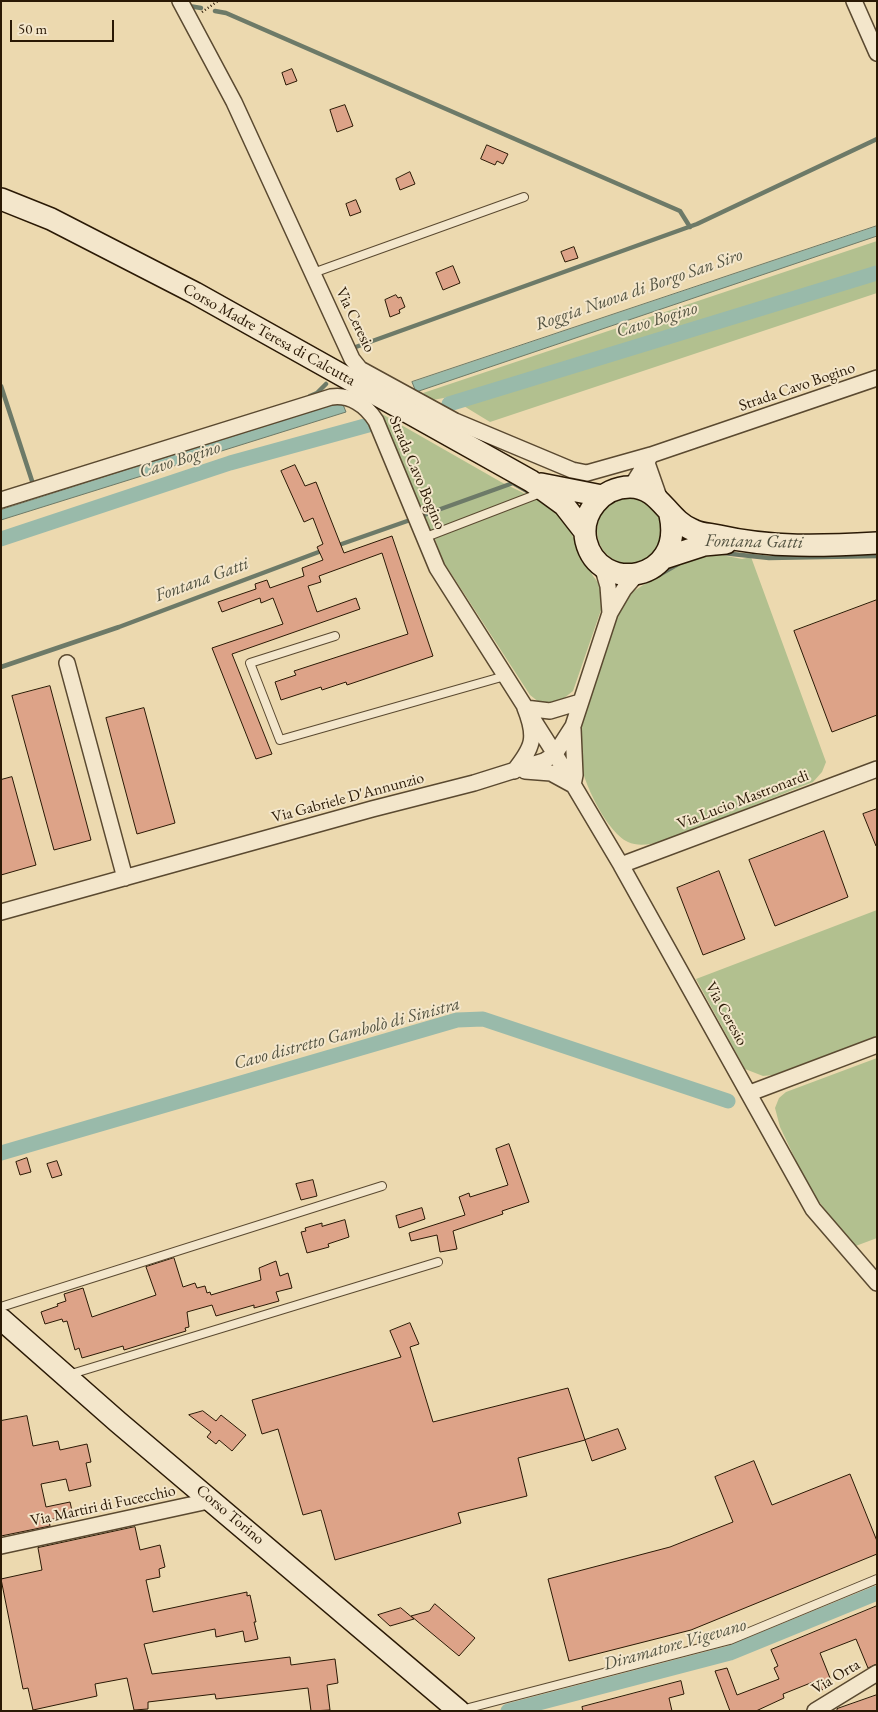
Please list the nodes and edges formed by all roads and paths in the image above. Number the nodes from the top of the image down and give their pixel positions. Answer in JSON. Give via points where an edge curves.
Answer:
{"nodes":[{"id":1,"x":180,"y":1,"type":"edge"},
{"id":2,"x":218,"y":1,"type":"edge"},
{"id":3,"x":854,"y":1,"type":"edge"},
{"id":4,"x":192,"y":22,"type":"junction"},
{"id":5,"x":877,"y":53,"type":"edge"},
{"id":6,"x":524,"y":197,"type":"dead end"},
{"id":7,"x":1,"y":199,"type":"edge"},
{"id":8,"x":313,"y":273,"type":"junction"},
{"id":9,"x":877,"y":378,"type":"edge"},
{"id":10,"x":649,"y":459,"type":"junction"},
{"id":11,"x":538,"y":486,"type":"junction"},
{"id":12,"x":630,"y":487,"type":"junction"},
{"id":13,"x":602,"y":496,"type":"junction"},
{"id":14,"x":1,"y":500,"type":"edge"},
{"id":15,"x":665,"y":507,"type":"junction"},
{"id":16,"x":585,"y":532,"type":"junction"},
{"id":17,"x":426,"y":536,"type":"junction"},
{"id":18,"x":740,"y":541,"type":"junction"},
{"id":19,"x":877,"y":543,"type":"edge"},
{"id":20,"x":664,"y":558,"type":"junction"},
{"id":21,"x":602,"y":566,"type":"junction"},
{"id":22,"x":637,"y":574,"type":"junction"},
{"id":23,"x":610,"y":613,"type":"junction"},
{"id":24,"x":335,"y":636,"type":"dead end"},
{"id":25,"x":67,"y":663,"type":"dead end"},
{"id":26,"x":506,"y":676,"type":"junction"},
{"id":27,"x":580,"y":702,"type":"junction"},
{"id":28,"x":525,"y":708,"type":"junction"},
{"id":29,"x":573,"y":726,"type":"junction"},
{"id":30,"x":556,"y":754,"type":"junction"},
{"id":31,"x":877,"y":769,"type":"edge"},
{"id":32,"x":514,"y":771,"type":"junction"},
{"id":33,"x":573,"y":785,"type":"junction"},
{"id":34,"x":621,"y":865,"type":"junction"},
{"id":35,"x":125,"y":878,"type":"junction"},
{"id":36,"x":1,"y":912,"type":"edge"},
{"id":37,"x":877,"y":1045,"type":"edge"},
{"id":38,"x":750,"y":1093,"type":"junction"},
{"id":39,"x":382,"y":1186,"type":"dead end"},
{"id":40,"x":438,"y":1262,"type":"dead end"},
{"id":41,"x":877,"y":1283,"type":"edge"},
{"id":42,"x":1,"y":1307,"type":"edge"},
{"id":43,"x":1,"y":1319,"type":"edge"},
{"id":44,"x":66,"y":1376,"type":"junction"},
{"id":45,"x":212,"y":1500,"type":"junction"},
{"id":46,"x":1,"y":1546,"type":"edge"},
{"id":47,"x":877,"y":1579,"type":"edge"},
{"id":48,"x":877,"y":1673,"type":"edge"},
{"id":49,"x":458,"y":1711,"type":"edge"},
{"id":50,"x":815,"y":1711,"type":"edge"}],
"edges":[{"from":1,"to":4,"type":"street","name":"Via Ceresio"},
{"from":2,"to":4,"type":"path"},
{"from":3,"to":5,"type":"street"},
{"from":4,"to":8,"type":"street","name":"Via Ceresio","via":[[234,102]]},
{"from":6,"to":8,"type":"lane"},
{"from":7,"to":11,"type":"main road","name":"Corso Madre Teresa di Calcutta","via":[[51,219],[195,293]]},
{"from":8,"to":10,"type":"street","name":"Via Ceresio","via":[[352,358],[360,368],[449,418],[572,470],[587,473]]},
{"from":9,"to":10,"type":"street","name":"Strada Cavo Bogino"},
{"from":10,"to":12,"type":"street"},
{"from":10,"to":15,"type":"street"},
{"from":11,"to":13,"type":"main road","name":"Corso Madre Teresa di Calcutta"},
{"from":11,"to":16,"type":"main road","name":"Corso Madre Teresa di Calcutta","via":[[564,505]]},
{"from":11,"to":17,"type":"lane"},
{"from":12,"to":13,"type":"main road"},
{"from":12,"to":15,"type":"main road","via":[[647,490]]},
{"from":13,"to":16,"type":"main road","via":[[589,512]]},
{"from":14,"to":17,"type":"street","name":"Strada Cavo Bogino","via":[[342,395],[365,407],[376,421]]},
{"from":15,"to":18,"type":"main road","via":[[692,530]]},
{"from":15,"to":20,"type":"main road","via":[[672,537]]},
{"from":16,"to":21,"type":"main road","via":[[590,551]]},
{"from":17,"to":26,"type":"street","name":"Strada Cavo Bogino","via":[[437,568]]},
{"from":18,"to":19,"type":"main road","via":[[808,547]]},
{"from":18,"to":20,"type":"main road","via":[[704,545]]},
{"from":20,"to":22,"type":"main road"},
{"from":21,"to":22,"type":"main road","via":[[619,574]]},
{"from":21,"to":23,"type":"street","via":[[608,586]]},
{"from":22,"to":23,"type":"street"},
{"from":23,"to":27,"type":"street"},
{"from":24,"to":26,"type":"lane","via":[[250,662],[280,740]]},
{"from":25,"to":35,"type":"street"},
{"from":26,"to":28,"type":"street","name":"Strada Cavo Bogino"},
{"from":27,"to":28,"type":"street","via":[[550,711]]},
{"from":27,"to":29,"type":"street"},
{"from":28,"to":30,"type":"street","name":"Strada Cavo Bogino"},
{"from":28,"to":32,"type":"street","via":[[531,722],[533,741]]},
{"from":29,"to":30,"type":"street"},
{"from":29,"to":33,"type":"street"},
{"from":30,"to":32,"type":"street","name":"Via Gabriele D'Annunzio"},
{"from":30,"to":33,"type":"street","name":"Via Ceresio"},
{"from":31,"to":34,"type":"street","name":"Via Lucio Mastronardi"},
{"from":32,"to":33,"type":"street","via":[[551,773]]},
{"from":32,"to":35,"type":"street","name":"Via Gabriele D'Annunzio"},
{"from":33,"to":34,"type":"street","name":"Via Ceresio"},
{"from":34,"to":38,"type":"street","name":"Via Ceresio"},
{"from":35,"to":36,"type":"street","name":"Via Gabriele D'Annunzio"},
{"from":37,"to":38,"type":"street"},
{"from":38,"to":41,"type":"street","name":"Via Ceresio","via":[[813,1209]]},
{"from":39,"to":42,"type":"lane"},
{"from":40,"to":44,"type":"lane"},
{"from":43,"to":44,"type":"main road","name":"Corso Torino"},
{"from":44,"to":45,"type":"main road","name":"Corso Torino"},
{"from":45,"to":46,"type":"street","name":"Via Martiri di Fucecchio"},
{"from":45,"to":49,"type":"main road","name":"Corso Torino"},
{"from":47,"to":49,"type":"lane","via":[[730,1640]]},
{"from":48,"to":50,"type":"street","name":"Via Orta"}]}
